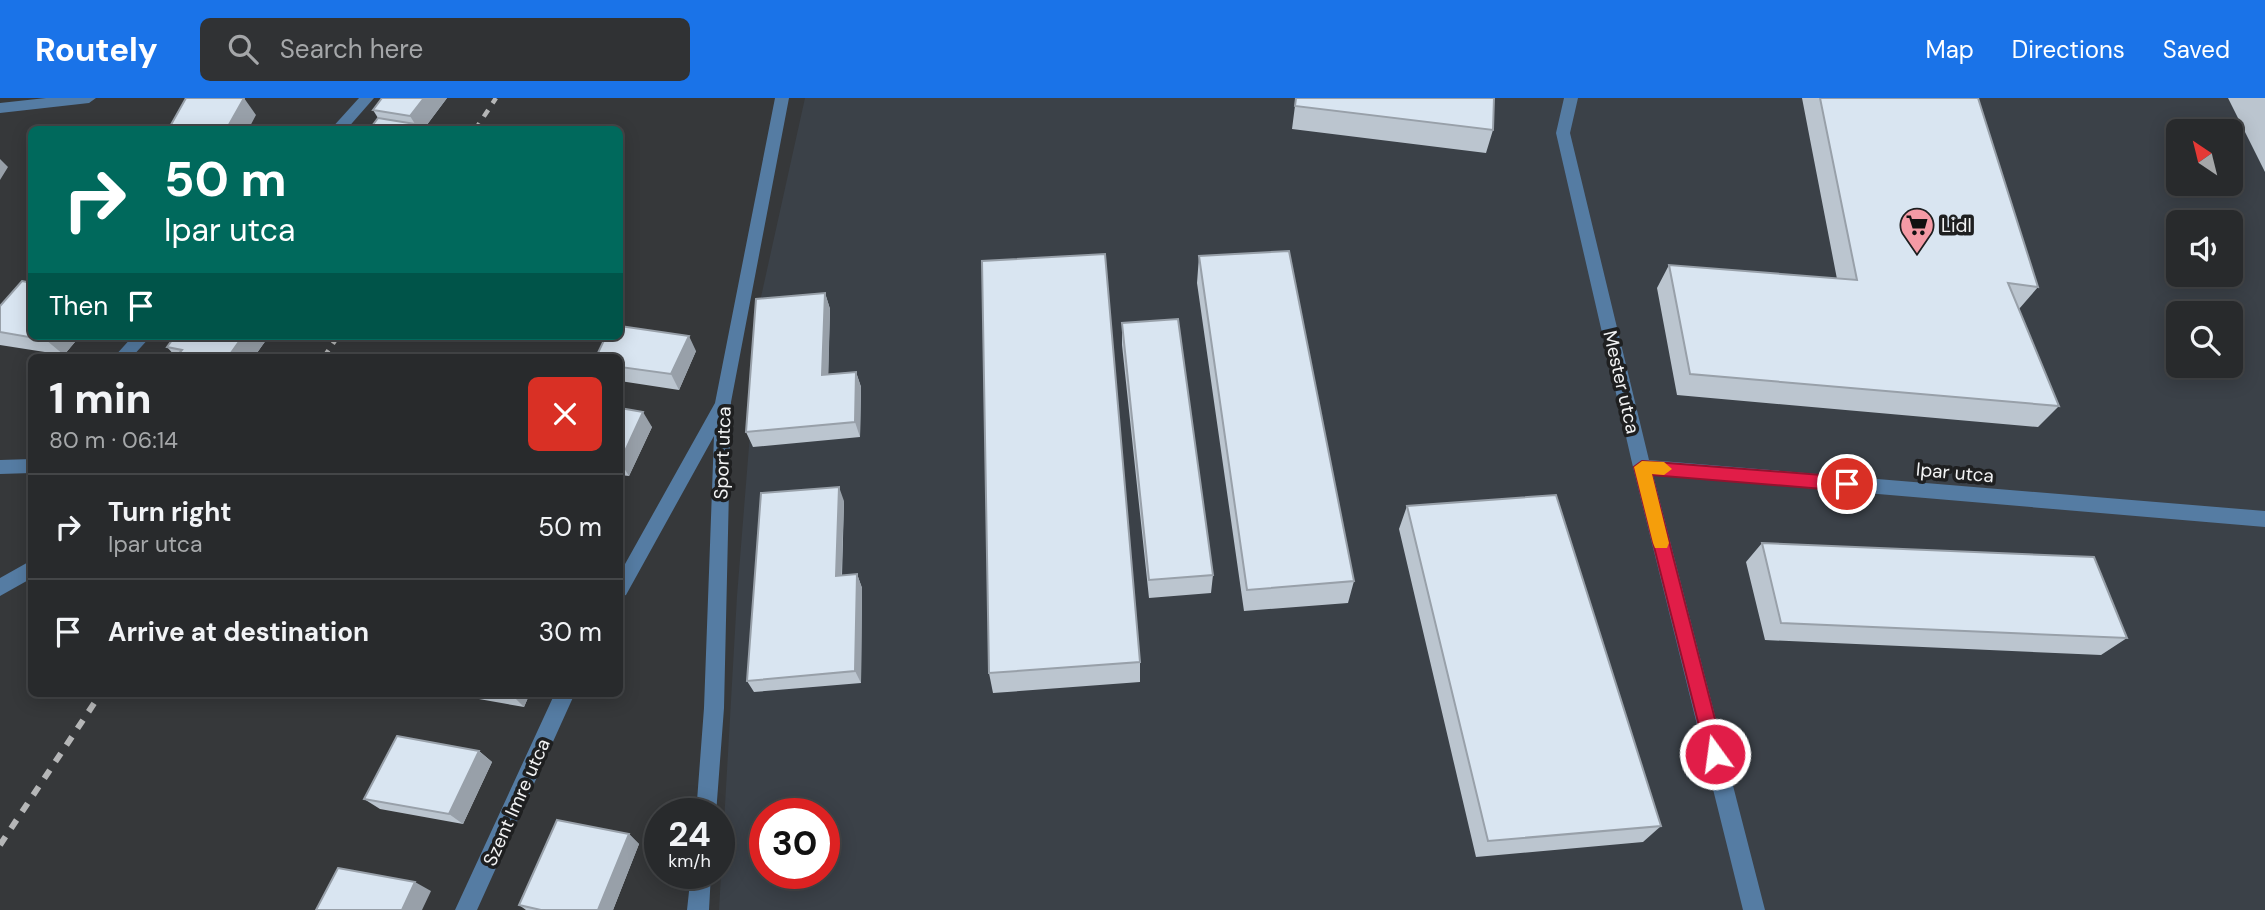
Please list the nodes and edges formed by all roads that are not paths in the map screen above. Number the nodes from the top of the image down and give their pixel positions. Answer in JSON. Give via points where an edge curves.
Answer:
{"nodes":[{"id":1,"x":89,"y":98,"type":"edge"},
{"id":2,"x":367,"y":98,"type":"edge"},
{"id":3,"x":782,"y":98,"type":"edge"},
{"id":4,"x":1571,"y":98,"type":"edge"},
{"id":5,"x":0,"y":108,"type":"edge"},
{"id":6,"x":341,"y":126,"type":"edge"},
{"id":7,"x":140,"y":340,"type":"edge"},
{"id":8,"x":125,"y":354,"type":"edge"},
{"id":9,"x":723,"y":402,"type":"junction"},
{"id":10,"x":28,"y":460,"type":"edge"},
{"id":11,"x":0,"y":467,"type":"edge"},
{"id":12,"x":1642,"y":467,"type":"junction"},
{"id":13,"x":2265,"y":519,"type":"edge"},
{"id":14,"x":28,"y":570,"type":"edge"},
{"id":15,"x":623,"y":584,"type":"edge"},
{"id":16,"x":0,"y":588,"type":"edge"},
{"id":17,"x":563,"y":697,"type":"edge"},
{"id":18,"x":707,"y":798,"type":"edge"},
{"id":19,"x":700,"y":889,"type":"edge"},
{"id":20,"x":466,"y":910,"type":"edge"},
{"id":21,"x":698,"y":910,"type":"edge"},
{"id":22,"x":1754,"y":910,"type":"edge"}],
"edges":[{"from":1,"to":5,"type":"street"},
{"from":2,"to":6,"type":"street"},
{"from":3,"to":9,"type":"street","name":"Sport utca"},
{"from":4,"to":12,"type":"street","name":"Mester utca","via":[[1563,132]]},
{"from":7,"to":8,"type":"street"},
{"from":9,"to":15,"type":"street"},
{"from":9,"to":18,"type":"street","name":"Sport utca"},
{"from":10,"to":11,"type":"street"},
{"from":12,"to":13,"type":"street","name":"Ipar utca"},
{"from":12,"to":22,"type":"street","name":"Mester utca"},
{"from":14,"to":16,"type":"street"},
{"from":17,"to":20,"type":"street","name":"Szent Imre utca"},
{"from":19,"to":21,"type":"street"}]}
